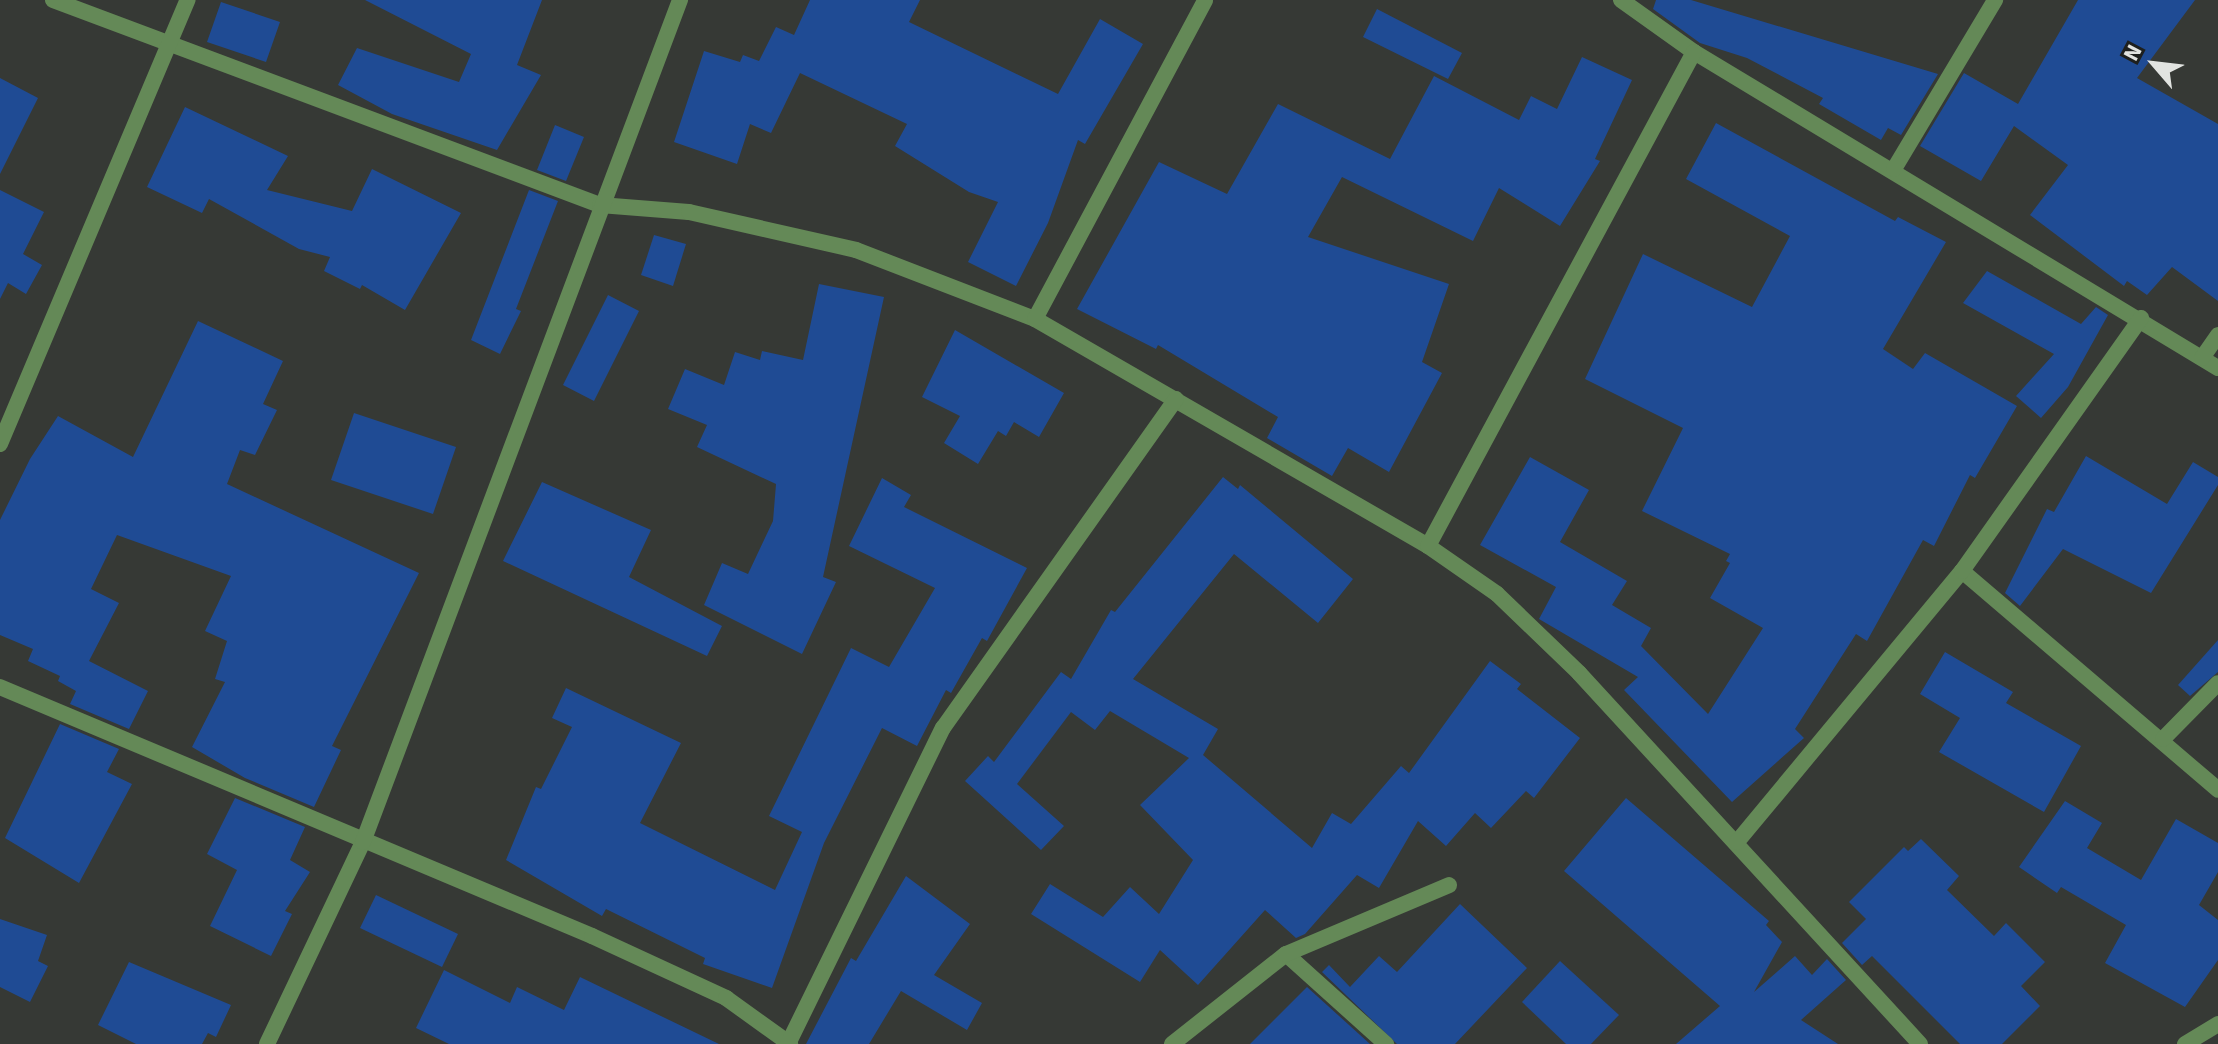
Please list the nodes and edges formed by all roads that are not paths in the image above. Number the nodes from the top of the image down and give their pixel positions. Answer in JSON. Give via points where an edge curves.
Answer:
{"nodes":[{"id":1,"x":53,"y":0,"type":"edge"},
{"id":2,"x":188,"y":0,"type":"edge"},
{"id":3,"x":680,"y":0,"type":"edge"},
{"id":4,"x":1205,"y":0,"type":"edge"},
{"id":5,"x":1621,"y":0,"type":"edge"},
{"id":6,"x":1995,"y":0,"type":"edge"},
{"id":7,"x":169,"y":44,"type":"junction"},
{"id":8,"x":1694,"y":52,"type":"junction"},
{"id":9,"x":1894,"y":169,"type":"junction"},
{"id":10,"x":600,"y":205,"type":"junction"},
{"id":11,"x":2141,"y":318,"type":"junction"},
{"id":12,"x":1035,"y":319,"type":"junction"},
{"id":13,"x":2218,"y":335,"type":"edge"},
{"id":14,"x":2202,"y":358,"type":"junction"},
{"id":15,"x":2218,"y":368,"type":"edge"},
{"id":16,"x":1176,"y":399,"type":"junction"},
{"id":17,"x":0,"y":444,"type":"edge"},
{"id":18,"x":1428,"y":546,"type":"junction"},
{"id":19,"x":1962,"y":571,"type":"junction"},
{"id":20,"x":2218,"y":683,"type":"edge"},
{"id":21,"x":0,"y":687,"type":"edge"},
{"id":22,"x":2163,"y":739,"type":"junction"},
{"id":23,"x":2218,"y":790,"type":"edge"},
{"id":24,"x":363,"y":842,"type":"junction"},
{"id":25,"x":1737,"y":842,"type":"junction"},
{"id":26,"x":1449,"y":885,"type":"dead end"},
{"id":27,"x":1286,"y":954,"type":"junction"},
{"id":28,"x":2218,"y":1024,"type":"edge"},
{"id":29,"x":789,"y":1043,"type":"edge"},
{"id":30,"x":267,"y":1044,"type":"edge"},
{"id":31,"x":1172,"y":1044,"type":"edge"},
{"id":32,"x":1386,"y":1044,"type":"edge"},
{"id":33,"x":1920,"y":1044,"type":"edge"},
{"id":34,"x":2185,"y":1044,"type":"edge"}],
"edges":[{"from":1,"to":7,"type":"street"},
{"from":2,"to":7,"type":"street"},
{"from":3,"to":10,"type":"street"},
{"from":4,"to":12,"type":"street"},
{"from":5,"to":8,"type":"street"},
{"from":6,"to":9,"type":"street"},
{"from":7,"to":10,"type":"street"},
{"from":7,"to":17,"type":"street"},
{"from":8,"to":9,"type":"street"},
{"from":8,"to":18,"type":"street"},
{"from":9,"to":11,"type":"street"},
{"from":10,"to":12,"type":"street","via":[[689,212],[856,250]]},
{"from":10,"to":24,"type":"street"},
{"from":11,"to":14,"type":"street"},
{"from":11,"to":19,"type":"street"},
{"from":12,"to":16,"type":"street"},
{"from":13,"to":14,"type":"street"},
{"from":14,"to":15,"type":"street"},
{"from":16,"to":18,"type":"street"},
{"from":16,"to":29,"type":"street","via":[[943,728]]},
{"from":18,"to":25,"type":"street","via":[[1497,594]]},
{"from":19,"to":22,"type":"street"},
{"from":19,"to":25,"type":"street"},
{"from":20,"to":22,"type":"street"},
{"from":21,"to":24,"type":"street"},
{"from":22,"to":23,"type":"street"},
{"from":24,"to":29,"type":"street","via":[[713,992]]},
{"from":24,"to":30,"type":"street"},
{"from":25,"to":33,"type":"street"},
{"from":26,"to":27,"type":"street"},
{"from":27,"to":31,"type":"street"},
{"from":27,"to":32,"type":"street"},
{"from":28,"to":34,"type":"street"}]}
